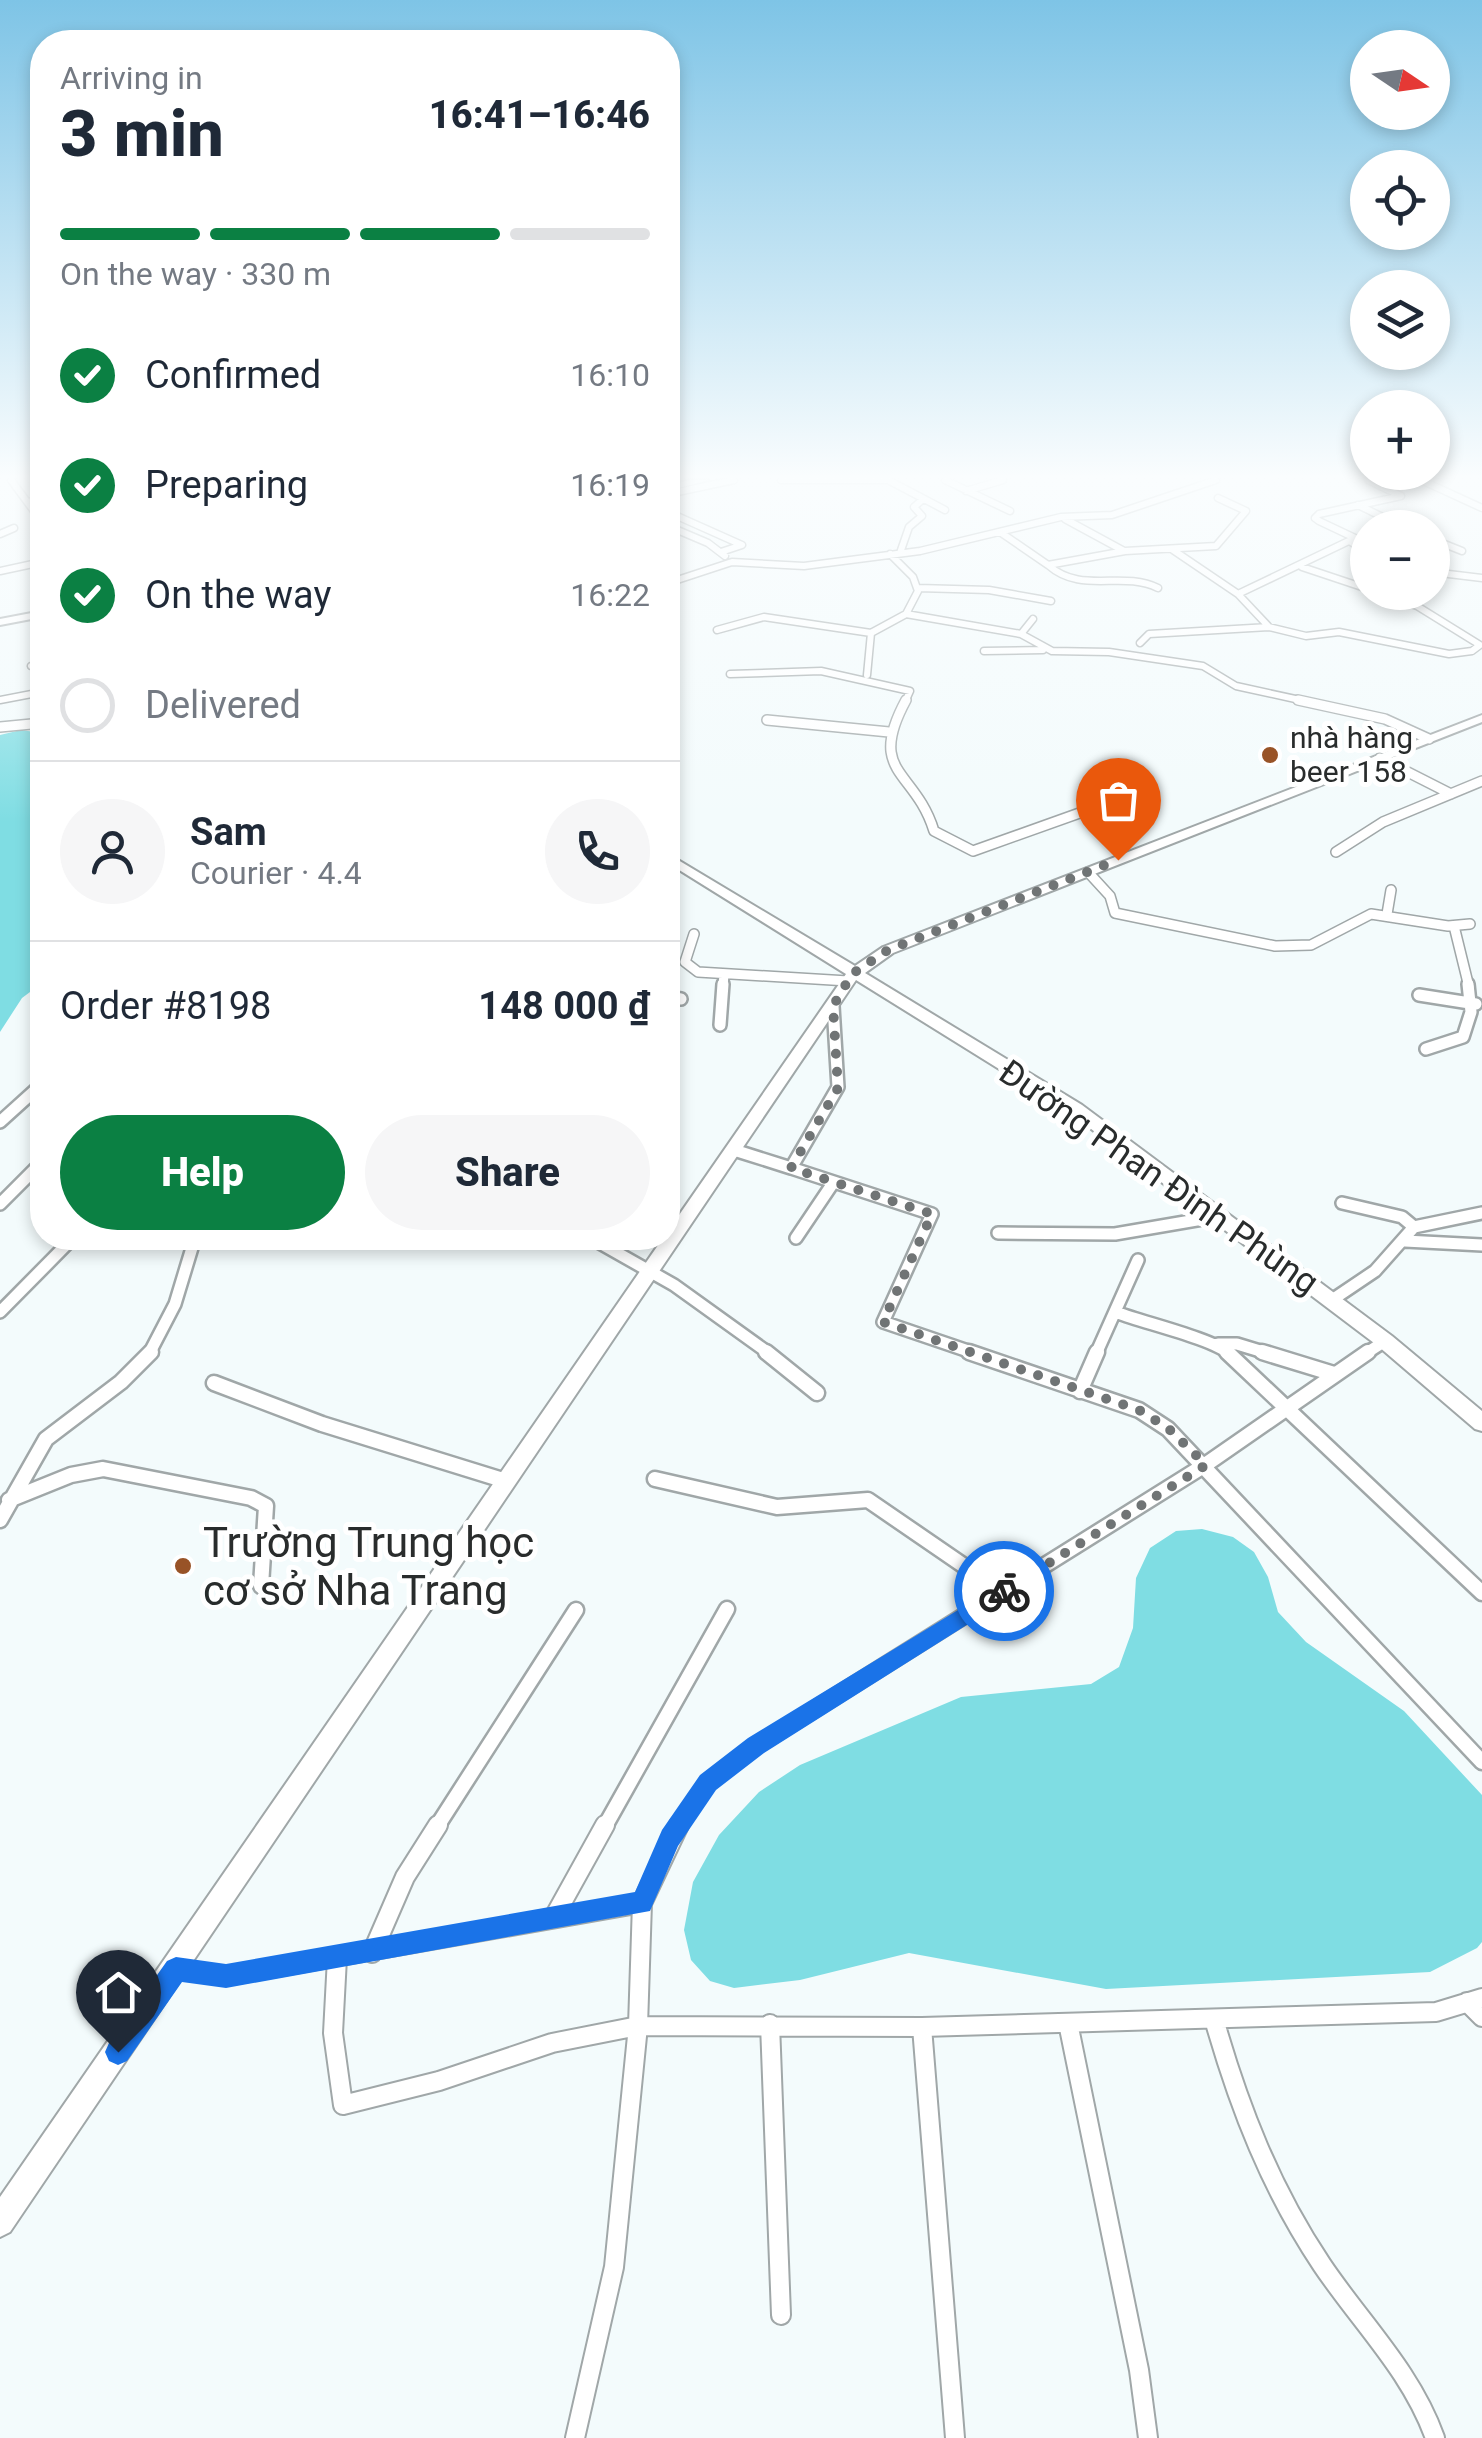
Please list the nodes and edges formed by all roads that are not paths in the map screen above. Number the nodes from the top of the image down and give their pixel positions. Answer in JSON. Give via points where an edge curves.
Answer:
{"nodes":[{"id":1,"x":915,"y":594,"type":"edge"},
{"id":2,"x":1010,"y":594,"type":"edge"},
{"id":3,"x":1238,"y":594,"type":"edge"},
{"id":4,"x":1051,"y":601,"type":"dead end"},
{"id":5,"x":1423,"y":610,"type":"edge"},
{"id":6,"x":906,"y":614,"type":"junction"},
{"id":7,"x":30,"y":616,"type":"edge"},
{"id":8,"x":1033,"y":620,"type":"dead end"},
{"id":9,"x":0,"y":622,"type":"edge"},
{"id":10,"x":1269,"y":626,"type":"junction"},
{"id":11,"x":717,"y":630,"type":"dead end"},
{"id":12,"x":871,"y":633,"type":"junction"},
{"id":13,"x":1020,"y":634,"type":"junction"},
{"id":14,"x":1140,"y":643,"type":"dead end"},
{"id":15,"x":1043,"y":650,"type":"junction"},
{"id":16,"x":984,"y":651,"type":"dead end"},
{"id":17,"x":730,"y":674,"type":"dead end"},
{"id":18,"x":867,"y":675,"type":"junction"},
{"id":19,"x":30,"y":694,"type":"edge"},
{"id":20,"x":0,"y":700,"type":"edge"},
{"id":21,"x":1482,"y":718,"type":"edge"},
{"id":22,"x":766,"y":720,"type":"dead end"},
{"id":23,"x":30,"y":722,"type":"edge"},
{"id":24,"x":0,"y":727,"type":"edge"},
{"id":25,"x":890,"y":732,"type":"junction"},
{"id":26,"x":1429,"y":739,"type":"junction"},
{"id":27,"x":1380,"y":758,"type":"junction"},
{"id":28,"x":1482,"y":782,"type":"edge"},
{"id":29,"x":1450,"y":794,"type":"junction"},
{"id":30,"x":1130,"y":795,"type":"dead end"},
{"id":31,"x":1336,"y":852,"type":"dead end"},
{"id":32,"x":680,"y":866,"type":"edge"},
{"id":33,"x":1088,"y":872,"type":"junction"},
{"id":34,"x":1391,"y":890,"type":"dead end"},
{"id":35,"x":1387,"y":914,"type":"junction"},
{"id":36,"x":1470,"y":924,"type":"dead end"},
{"id":37,"x":1454,"y":926,"type":"junction"},
{"id":38,"x":694,"y":934,"type":"dead end"},
{"id":39,"x":724,"y":974,"type":"junction"},
{"id":40,"x":850,"y":978,"type":"junction"},
{"id":41,"x":1419,"y":995,"type":"dead end"},
{"id":42,"x":1476,"y":1004,"type":"junction"},
{"id":43,"x":833,"y":1006,"type":"junction"},
{"id":44,"x":720,"y":1026,"type":"dead end"},
{"id":45,"x":1426,"y":1049,"type":"dead end"},
{"id":46,"x":30,"y":1095,"type":"edge"},
{"id":47,"x":0,"y":1122,"type":"edge"},
{"id":48,"x":734,"y":1150,"type":"junction"},
{"id":49,"x":791,"y":1168,"type":"junction"},
{"id":50,"x":30,"y":1174,"type":"edge"},
{"id":51,"x":833,"y":1183,"type":"junction"},
{"id":52,"x":1342,"y":1203,"type":"dead end"},
{"id":53,"x":0,"y":1204,"type":"edge"},
{"id":54,"x":1482,"y":1213,"type":"edge"},
{"id":55,"x":1220,"y":1216,"type":"junction"},
{"id":56,"x":1414,"y":1227,"type":"junction"},
{"id":57,"x":680,"y":1228,"type":"edge"},
{"id":58,"x":998,"y":1233,"type":"dead end"},
{"id":59,"x":796,"y":1238,"type":"dead end"},
{"id":60,"x":1405,"y":1241,"type":"junction"},
{"id":61,"x":1482,"y":1245,"type":"edge"},
{"id":62,"x":61,"y":1250,"type":"edge"},
{"id":63,"x":191,"y":1250,"type":"edge"},
{"id":64,"x":607,"y":1250,"type":"edge"},
{"id":65,"x":665,"y":1250,"type":"edge"},
{"id":66,"x":1138,"y":1260,"type":"dead end"},
{"id":67,"x":650,"y":1271,"type":"junction"},
{"id":68,"x":1332,"y":1300,"type":"junction"},
{"id":69,"x":0,"y":1312,"type":"edge"},
{"id":70,"x":1118,"y":1313,"type":"junction"},
{"id":71,"x":1385,"y":1341,"type":"junction"},
{"id":72,"x":1218,"y":1344,"type":"junction"},
{"id":73,"x":1334,"y":1374,"type":"junction"},
{"id":74,"x":214,"y":1384,"type":"dead end"},
{"id":75,"x":1080,"y":1391,"type":"junction"},
{"id":76,"x":816,"y":1393,"type":"dead end"},
{"id":77,"x":1287,"y":1404,"type":"junction"},
{"id":78,"x":1482,"y":1422,"type":"edge"},
{"id":79,"x":1206,"y":1465,"type":"junction"},
{"id":80,"x":655,"y":1479,"type":"dead end"},
{"id":81,"x":506,"y":1481,"type":"junction"},
{"id":82,"x":10,"y":1500,"type":"junction"},
{"id":83,"x":0,"y":1520,"type":"edge"},
{"id":84,"x":260,"y":1586,"type":"dead end"},
{"id":85,"x":1002,"y":1592,"type":"junction"},
{"id":86,"x":1482,"y":1593,"type":"edge"},
{"id":87,"x":576,"y":1610,"type":"dead end"},
{"id":88,"x":726,"y":1610,"type":"dead end"},
{"id":89,"x":1482,"y":1762,"type":"edge"},
{"id":90,"x":642,"y":1902,"type":"junction"},
{"id":91,"x":554,"y":1917,"type":"junction"},
{"id":92,"x":372,"y":1952,"type":"junction"},
{"id":93,"x":337,"y":1958,"type":"junction"},
{"id":94,"x":176,"y":1969,"type":"junction"},
{"id":95,"x":1474,"y":2000,"type":"edge"},
{"id":96,"x":1482,"y":2017,"type":"edge"},
{"id":97,"x":1214,"y":2019,"type":"junction"},
{"id":98,"x":1068,"y":2023,"type":"junction"},
{"id":99,"x":770,"y":2024,"type":"junction"},
{"id":100,"x":638,"y":2026,"type":"junction"},
{"id":101,"x":922,"y":2026,"type":"junction"},
{"id":102,"x":0,"y":2222,"type":"edge"},
{"id":103,"x":781,"y":2315,"type":"dead end"},
{"id":104,"x":575,"y":2438,"type":"edge"},
{"id":105,"x":955,"y":2438,"type":"edge"},
{"id":106,"x":1148,"y":2438,"type":"edge"},
{"id":107,"x":1435,"y":2438,"type":"edge"}],
"edges":[{"from":1,"to":6,"type":"street"},
{"from":2,"to":4,"type":"street"},
{"from":3,"to":10,"type":"street"},
{"from":5,"to":10,"type":"street","via":[[1480,645],[1463,654],[1436,652]]},
{"from":6,"to":12,"type":"street"},
{"from":6,"to":13,"type":"street"},
{"from":7,"to":9,"type":"street"},
{"from":8,"to":13,"type":"street"},
{"from":10,"to":14,"type":"street","via":[[1149,634]]},
{"from":11,"to":12,"type":"street","via":[[764,617]]},
{"from":12,"to":18,"type":"street"},
{"from":13,"to":15,"type":"street"},
{"from":15,"to":16,"type":"street"},
{"from":15,"to":26,"type":"street","via":[[1203,666],[1236,686],[1386,719]]},
{"from":17,"to":18,"type":"street"},
{"from":18,"to":25,"type":"street","via":[[910,692]]},
{"from":19,"to":20,"type":"street"},
{"from":21,"to":26,"type":"street"},
{"from":22,"to":25,"type":"street"},
{"from":23,"to":24,"type":"street"},
{"from":25,"to":30,"type":"street","via":[[889,755],[924,801],[934,831],[973,851]]},
{"from":26,"to":27,"type":"street"},
{"from":27,"to":29,"type":"street"},
{"from":27,"to":33,"type":"street"},
{"from":28,"to":29,"type":"street"},
{"from":29,"to":31,"type":"street","via":[[1383,822]]},
{"from":32,"to":40,"type":"street","name":"Đường Phan Đình Phùng"},
{"from":33,"to":35,"type":"street","via":[[1110,896],[1114,913],[1276,946],[1311,945],[1364,916]]},
{"from":33,"to":40,"type":"street","via":[[888,950]]},
{"from":34,"to":35,"type":"street"},
{"from":35,"to":37,"type":"street"},
{"from":36,"to":37,"type":"street"},
{"from":37,"to":42,"type":"street"},
{"from":38,"to":39,"type":"street","via":[[685,962],[698,972]]},
{"from":39,"to":40,"type":"street"},
{"from":39,"to":44,"type":"street"},
{"from":40,"to":43,"type":"street"},
{"from":40,"to":55,"type":"street","name":"Đường Phan Đình Phùng","via":[[1076,1109]]},
{"from":41,"to":42,"type":"street"},
{"from":42,"to":45,"type":"street","via":[[1463,1037]]},
{"from":43,"to":48,"type":"street"},
{"from":43,"to":49,"type":"street","via":[[838,1088]]},
{"from":46,"to":47,"type":"street"},
{"from":48,"to":49,"type":"street"},
{"from":48,"to":57,"type":"street"},
{"from":49,"to":51,"type":"street"},
{"from":50,"to":53,"type":"street"},
{"from":51,"to":59,"type":"street"},
{"from":51,"to":75,"type":"street","via":[[932,1214],[883,1322]]},
{"from":52,"to":56,"type":"street","via":[[1402,1217]]},
{"from":54,"to":56,"type":"street"},
{"from":55,"to":58,"type":"street","via":[[1115,1234]]},
{"from":55,"to":68,"type":"street","name":"Đường Phan Đình Phùng"},
{"from":56,"to":60,"type":"street"},
{"from":60,"to":61,"type":"street"},
{"from":60,"to":68,"type":"street","via":[[1376,1271]]},
{"from":62,"to":69,"type":"street"},
{"from":63,"to":82,"type":"street","via":[[171,1313],[142,1363],[57,1427],[27,1463]]},
{"from":64,"to":67,"type":"street"},
{"from":65,"to":67,"type":"street"},
{"from":66,"to":70,"type":"street"},
{"from":67,"to":76,"type":"street","via":[[764,1348]]},
{"from":67,"to":81,"type":"street"},
{"from":68,"to":71,"type":"street","name":"Đường Phan Đình Phùng"},
{"from":70,"to":72,"type":"street"},
{"from":70,"to":75,"type":"street"},
{"from":71,"to":73,"type":"street"},
{"from":71,"to":78,"type":"street","name":"Đường Phan Đình Phùng"},
{"from":72,"to":73,"type":"street"},
{"from":72,"to":77,"type":"street"},
{"from":73,"to":77,"type":"street"},
{"from":74,"to":81,"type":"street","via":[[274,1410]]},
{"from":75,"to":79,"type":"street","via":[[1154,1418]]},
{"from":77,"to":79,"type":"street"},
{"from":77,"to":86,"type":"street"},
{"from":79,"to":85,"type":"street"},
{"from":79,"to":89,"type":"street"},
{"from":80,"to":85,"type":"street","via":[[776,1507],[868,1500]]},
{"from":81,"to":94,"type":"street"},
{"from":82,"to":83,"type":"street"},
{"from":82,"to":84,"type":"street","via":[[103,1469],[251,1498],[266,1506]]},
{"from":85,"to":90,"type":"street","via":[[708,1783],[670,1838]]},
{"from":87,"to":92,"type":"street","via":[[405,1877]]},
{"from":88,"to":91,"type":"street"},
{"from":90,"to":91,"type":"street"},
{"from":90,"to":100,"type":"street"},
{"from":91,"to":92,"type":"street"},
{"from":92,"to":93,"type":"street"},
{"from":93,"to":94,"type":"street","via":[[226,1976]]},
{"from":93,"to":100,"type":"street","via":[[333,2033],[343,2105],[552,2043]]},
{"from":94,"to":102,"type":"street"},
{"from":95,"to":96,"type":"street"},
{"from":95,"to":97,"type":"street","via":[[1436,2012]]},
{"from":97,"to":98,"type":"street"},
{"from":97,"to":107,"type":"street","via":[[1244,2124],[1276,2192],[1345,2298],[1393,2353]]},
{"from":98,"to":101,"type":"street"},
{"from":98,"to":106,"type":"street"},
{"from":99,"to":100,"type":"street"},
{"from":99,"to":101,"type":"street"},
{"from":99,"to":103,"type":"street"},
{"from":100,"to":104,"type":"street","via":[[614,2267]]},
{"from":101,"to":105,"type":"street"}]}
